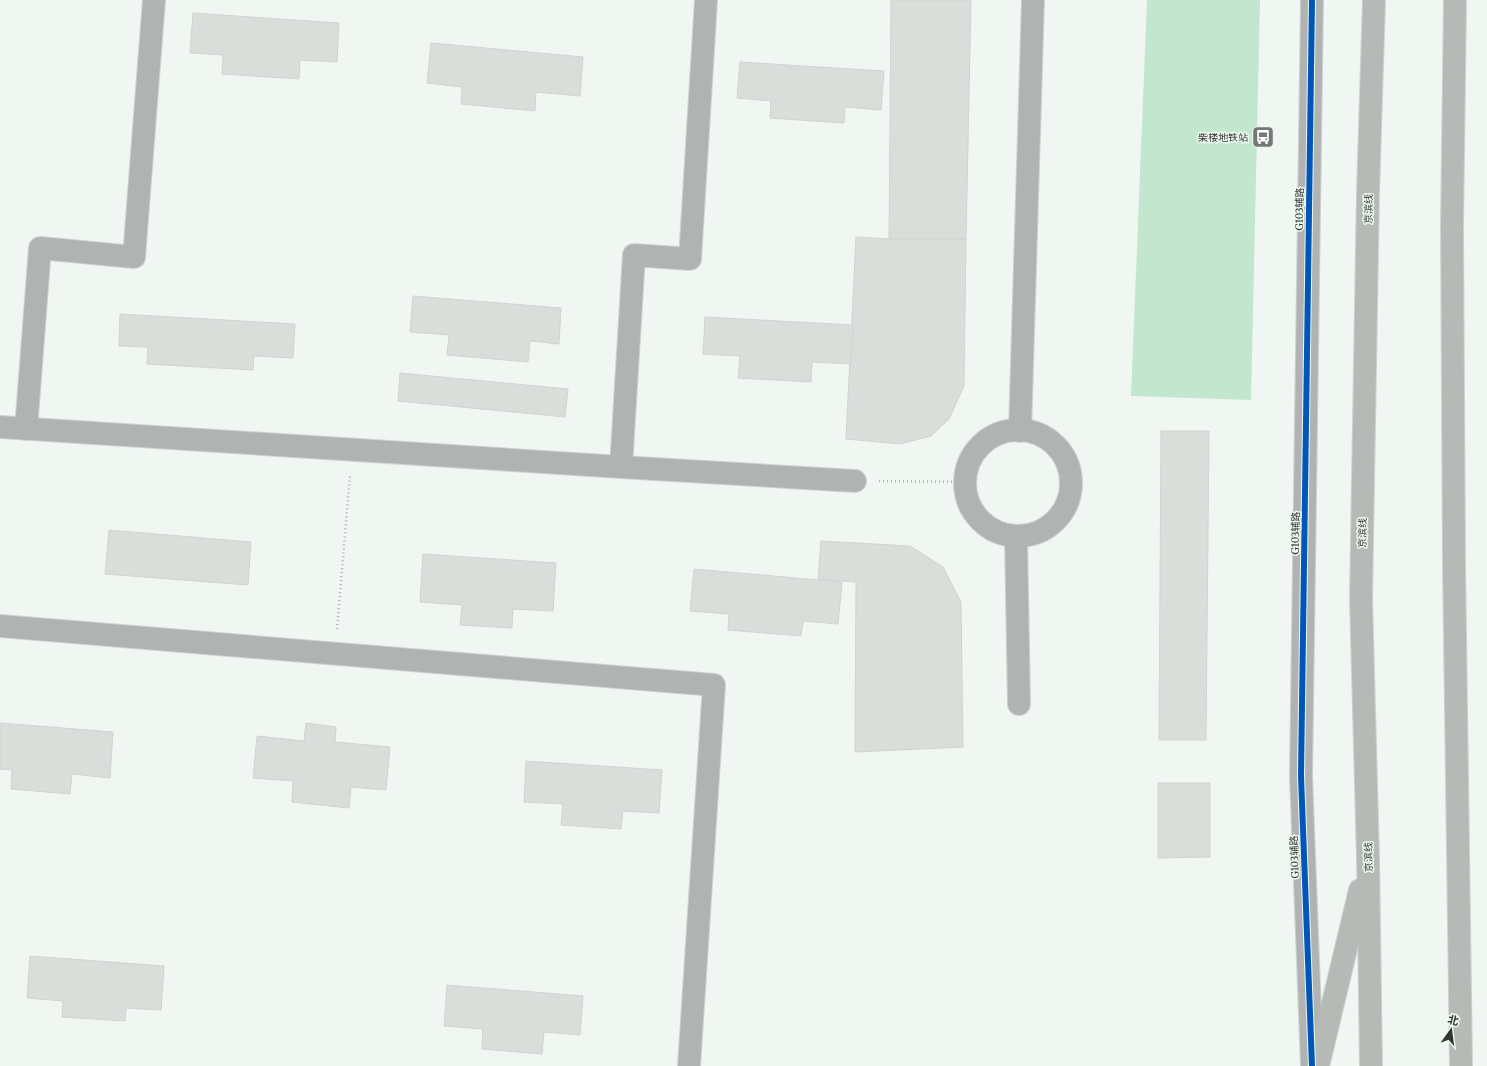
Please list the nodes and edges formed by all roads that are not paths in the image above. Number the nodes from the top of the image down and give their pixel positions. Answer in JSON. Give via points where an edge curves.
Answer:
{"nodes":[{"id":1,"x":154,"y":0,"type":"edge"},
{"id":2,"x":706,"y":0,"type":"edge"},
{"id":3,"x":1034,"y":0,"type":"edge"},
{"id":4,"x":1312,"y":0,"type":"edge"},
{"id":5,"x":1374,"y":0,"type":"edge"},
{"id":6,"x":1455,"y":0,"type":"edge"},
{"id":7,"x":0,"y":427,"type":"edge"},
{"id":8,"x":26,"y":429,"type":"junction"},
{"id":9,"x":1020,"y":430,"type":"junction"},
{"id":10,"x":621,"y":467,"type":"junction"},
{"id":11,"x":855,"y":480,"type":"road end"},
{"id":12,"x":1016,"y":537,"type":"junction"},
{"id":13,"x":0,"y":626,"type":"edge"},
{"id":14,"x":1019,"y":704,"type":"dead end"},
{"id":15,"x":1368,"y":858,"type":"junction"},
{"id":16,"x":689,"y":1066,"type":"edge"},
{"id":17,"x":1312,"y":1066,"type":"edge"},
{"id":18,"x":1318,"y":1066,"type":"edge"},
{"id":19,"x":1371,"y":1066,"type":"edge"},
{"id":20,"x":1462,"y":1066,"type":"edge"}],
"edges":[{"from":1,"to":8,"type":"street","via":[[134,257],[40,248]]},
{"from":2,"to":10,"type":"street","via":[[690,259],[634,255]]},
{"from":3,"to":9,"type":"street"},
{"from":4,"to":17,"type":"street","name":"G103辅路","via":[[1301,776]]},
{"from":5,"to":15,"type":"highway","name":"京滨线","via":[[1361,598]]},
{"from":6,"to":20,"type":"highway","via":[[1452,227],[1453,539]]},
{"from":7,"to":8,"type":"street"},
{"from":8,"to":10,"type":"street"},
{"from":9,"to":12,"type":"street","via":[[1004,432],[988,439],[976,451],[968,465],[965,482],[967,498],[974,513],[990,528]]},
{"from":9,"to":12,"type":"street","via":[[1038,434],[1054,444],[1065,458],[1071,476],[1070,494],[1064,512],[1051,526],[1035,534]]},
{"from":10,"to":11,"type":"street"},
{"from":12,"to":14,"type":"street"},
{"from":13,"to":16,"type":"street","via":[[714,685]]},
{"from":15,"to":18,"type":"highway"},
{"from":15,"to":19,"type":"highway","name":"京滨线"}]}
